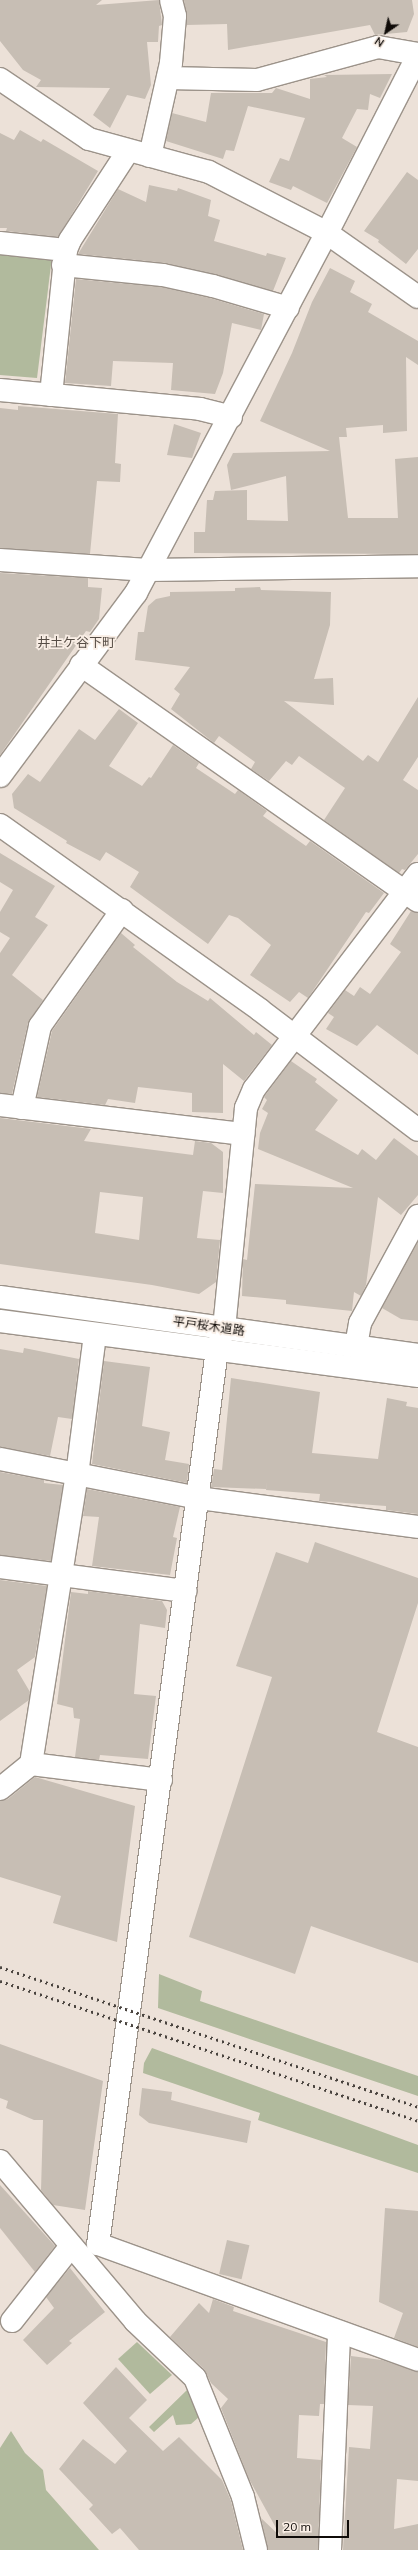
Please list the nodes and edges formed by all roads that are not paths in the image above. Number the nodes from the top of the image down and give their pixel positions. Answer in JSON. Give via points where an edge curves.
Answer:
{"nodes":[{"id":1,"x":171,"y":0,"type":"edge"},
{"id":2,"x":418,"y":54,"type":"edge"},
{"id":3,"x":168,"y":78,"type":"junction"},
{"id":4,"x":0,"y":79,"type":"edge"},
{"id":5,"x":128,"y":151,"type":"junction"},
{"id":6,"x":150,"y":156,"type":"junction"},
{"id":7,"x":328,"y":233,"type":"junction"},
{"id":8,"x":0,"y":243,"type":"edge"},
{"id":9,"x":65,"y":258,"type":"junction"},
{"id":10,"x":418,"y":297,"type":"edge"},
{"id":11,"x":288,"y":308,"type":"junction"},
{"id":12,"x":0,"y":390,"type":"edge"},
{"id":13,"x":51,"y":395,"type":"junction"},
{"id":14,"x":230,"y":417,"type":"junction"},
{"id":15,"x":0,"y":560,"type":"edge"},
{"id":16,"x":418,"y":566,"type":"edge"},
{"id":17,"x":148,"y":570,"type":"junction"},
{"id":18,"x":81,"y":664,"type":"junction"},
{"id":19,"x":0,"y":776,"type":"edge"},
{"id":20,"x":0,"y":825,"type":"edge"},
{"id":21,"x":418,"y":874,"type":"edge"},
{"id":22,"x":411,"y":896,"type":"edge"},
{"id":23,"x":122,"y":910,"type":"junction"},
{"id":24,"x":294,"y":1036,"type":"junction"},
{"id":25,"x":0,"y":1105,"type":"edge"},
{"id":26,"x":22,"y":1108,"type":"junction"},
{"id":27,"x":418,"y":1130,"type":"edge"},
{"id":28,"x":243,"y":1134,"type":"junction"},
{"id":29,"x":418,"y":1216,"type":"edge"},
{"id":30,"x":0,"y":1297,"type":"edge"},
{"id":31,"x":0,"y":1321,"type":"edge"},
{"id":32,"x":224,"y":1328,"type":"junction"},
{"id":33,"x":95,"y":1335,"type":"junction"},
{"id":34,"x":356,"y":1346,"type":"junction"},
{"id":35,"x":217,"y":1350,"type":"junction"},
{"id":36,"x":418,"y":1355,"type":"edge"},
{"id":37,"x":418,"y":1376,"type":"edge"},
{"id":38,"x":0,"y":1459,"type":"edge"},
{"id":39,"x":77,"y":1476,"type":"junction"},
{"id":40,"x":199,"y":1498,"type":"junction"},
{"id":41,"x":418,"y":1527,"type":"edge"},
{"id":42,"x":0,"y":1567,"type":"edge"},
{"id":43,"x":62,"y":1575,"type":"junction"},
{"id":44,"x":185,"y":1591,"type":"junction"},
{"id":45,"x":32,"y":1764,"type":"junction"},
{"id":46,"x":161,"y":1780,"type":"junction"},
{"id":47,"x":0,"y":1789,"type":"edge"},
{"id":48,"x":0,"y":2161,"type":"edge"},
{"id":49,"x":98,"y":2244,"type":"junction"},
{"id":50,"x":75,"y":2251,"type":"junction"},
{"id":51,"x":12,"y":2321,"type":"dead end"},
{"id":52,"x":339,"y":2332,"type":"junction"},
{"id":53,"x":418,"y":2360,"type":"edge"},
{"id":54,"x":256,"y":2550,"type":"edge"},
{"id":55,"x":330,"y":2550,"type":"edge"}],
"edges":[{"from":1,"to":3,"type":"street","via":[[175,16]]},
{"from":2,"to":3,"type":"street","via":[[378,47],[257,80]]},
{"from":2,"to":7,"type":"street"},
{"from":3,"to":6,"type":"street"},
{"from":4,"to":5,"type":"street","via":[[90,139]]},
{"from":5,"to":6,"type":"street"},
{"from":5,"to":9,"type":"street","via":[[70,240]]},
{"from":6,"to":7,"type":"street","via":[[209,172]]},
{"from":7,"to":10,"type":"street"},
{"from":7,"to":11,"type":"street"},
{"from":8,"to":9,"type":"street"},
{"from":9,"to":11,"type":"street","via":[[213,286]]},
{"from":9,"to":13,"type":"street"},
{"from":11,"to":14,"type":"street"},
{"from":12,"to":13,"type":"street"},
{"from":13,"to":14,"type":"street","via":[[200,409]]},
{"from":14,"to":17,"type":"street"},
{"from":15,"to":17,"type":"street"},
{"from":16,"to":17,"type":"street"},
{"from":17,"to":18,"type":"street","via":[[136,593]]},
{"from":18,"to":19,"type":"street"},
{"from":18,"to":22,"type":"street"},
{"from":20,"to":23,"type":"street"},
{"from":21,"to":22,"type":"street"},
{"from":22,"to":24,"type":"street"},
{"from":23,"to":24,"type":"street"},
{"from":23,"to":26,"type":"street","via":[[40,1026]]},
{"from":24,"to":27,"type":"street"},
{"from":24,"to":28,"type":"street","via":[[254,1089],[246,1108]]},
{"from":25,"to":26,"type":"street"},
{"from":26,"to":28,"type":"street"},
{"from":28,"to":32,"type":"street"},
{"from":29,"to":34,"type":"street","via":[[360,1323]]},
{"from":30,"to":32,"type":"street","name":"平戸桜木道路"},
{"from":31,"to":33,"type":"street","name":"平戸桜木道路"},
{"from":32,"to":34,"type":"street","name":"平戸桜木道路"},
{"from":32,"to":35,"type":"street"},
{"from":33,"to":35,"type":"street","name":"平戸桜木道路"},
{"from":33,"to":39,"type":"street"},
{"from":34,"to":36,"type":"street","name":"平戸桜木道路"},
{"from":35,"to":37,"type":"street","name":"平戸桜木道路"},
{"from":35,"to":40,"type":"street"},
{"from":38,"to":39,"type":"street"},
{"from":39,"to":40,"type":"street"},
{"from":39,"to":43,"type":"street"},
{"from":40,"to":41,"type":"street"},
{"from":40,"to":44,"type":"street"},
{"from":42,"to":43,"type":"street"},
{"from":43,"to":44,"type":"street"},
{"from":43,"to":45,"type":"street"},
{"from":44,"to":46,"type":"street"},
{"from":45,"to":46,"type":"street"},
{"from":45,"to":47,"type":"street"},
{"from":46,"to":49,"type":"street"},
{"from":48,"to":50,"type":"street"},
{"from":49,"to":50,"type":"street"},
{"from":49,"to":52,"type":"street"},
{"from":50,"to":51,"type":"street"},
{"from":50,"to":54,"type":"street","via":[[135,2321],[195,2378],[243,2497]]},
{"from":52,"to":53,"type":"street"},
{"from":52,"to":55,"type":"street"}]}
